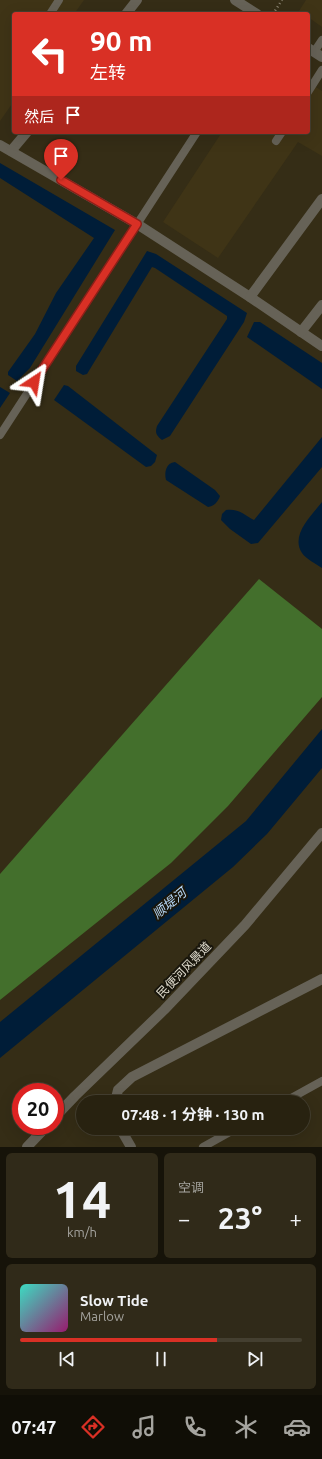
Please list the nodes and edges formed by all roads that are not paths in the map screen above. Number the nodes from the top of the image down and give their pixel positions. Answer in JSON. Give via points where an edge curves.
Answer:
{"nodes":[{"id":1,"x":59,"y":0,"type":"edge"},
{"id":2,"x":137,"y":0,"type":"edge"},
{"id":3,"x":235,"y":0,"type":"edge"},
{"id":4,"x":51,"y":12,"type":"edge"},
{"id":5,"x":128,"y":12,"type":"edge"},
{"id":6,"x":254,"y":12,"type":"edge"},
{"id":7,"x":322,"y":40,"type":"edge"},
{"id":8,"x":315,"y":52,"type":"edge"},
{"id":9,"x":322,"y":70,"type":"edge"},
{"id":10,"x":310,"y":89,"type":"edge"},
{"id":11,"x":25,"y":134,"type":"edge"},
{"id":12,"x":196,"y":134,"type":"edge"},
{"id":13,"x":281,"y":134,"type":"edge"},
{"id":14,"x":276,"y":141,"type":"dead end"},
{"id":15,"x":0,"y":145,"type":"edge"},
{"id":16,"x":11,"y":151,"type":"junction"},
{"id":17,"x":322,"y":199,"type":"edge"},
{"id":18,"x":137,"y":224,"type":"junction"},
{"id":19,"x":250,"y":297,"type":"junction"},
{"id":20,"x":322,"y":305,"type":"edge"},
{"id":21,"x":302,"y":332,"type":"junction"},
{"id":22,"x":322,"y":346,"type":"edge"},
{"id":23,"x":0,"y":435,"type":"edge"},
{"id":24,"x":322,"y":833,"type":"edge"},
{"id":25,"x":322,"y":979,"type":"edge"},
{"id":26,"x":322,"y":1081,"type":"edge"},
{"id":27,"x":117,"y":1095,"type":"edge"},
{"id":28,"x":297,"y":1095,"type":"edge"},
{"id":29,"x":64,"y":1108,"type":"edge"},
{"id":30,"x":38,"y":1135,"type":"edge"},
{"id":31,"x":124,"y":1135,"type":"edge"},
{"id":32,"x":224,"y":1135,"type":"edge"},
{"id":33,"x":27,"y":1147,"type":"edge"},
{"id":34,"x":132,"y":1147,"type":"edge"},
{"id":35,"x":203,"y":1147,"type":"edge"}],
"edges":[{"from":1,"to":4,"type":"lane"},
{"from":2,"to":5,"type":"street"},
{"from":3,"to":6,"type":"street"},
{"from":7,"to":8,"type":"lane"},
{"from":9,"to":10,"type":"lane"},
{"from":11,"to":16,"type":"street"},
{"from":12,"to":18,"type":"lane"},
{"from":13,"to":14,"type":"lane"},
{"from":15,"to":16,"type":"street"},
{"from":16,"to":18,"type":"street"},
{"from":17,"to":19,"type":"street"},
{"from":18,"to":19,"type":"street"},
{"from":18,"to":23,"type":"lane"},
{"from":19,"to":21,"type":"street"},
{"from":20,"to":21,"type":"street"},
{"from":21,"to":22,"type":"street"},
{"from":24,"to":29,"type":"street","name":"民便河风景道","via":[[245,925],[164,1010]]},
{"from":25,"to":27,"type":"street","via":[[132,1077],[118,1090]]},
{"from":26,"to":28,"type":"lane"},
{"from":30,"to":33,"type":"street"},
{"from":31,"to":34,"type":"street"},
{"from":32,"to":35,"type":"lane"}]}
